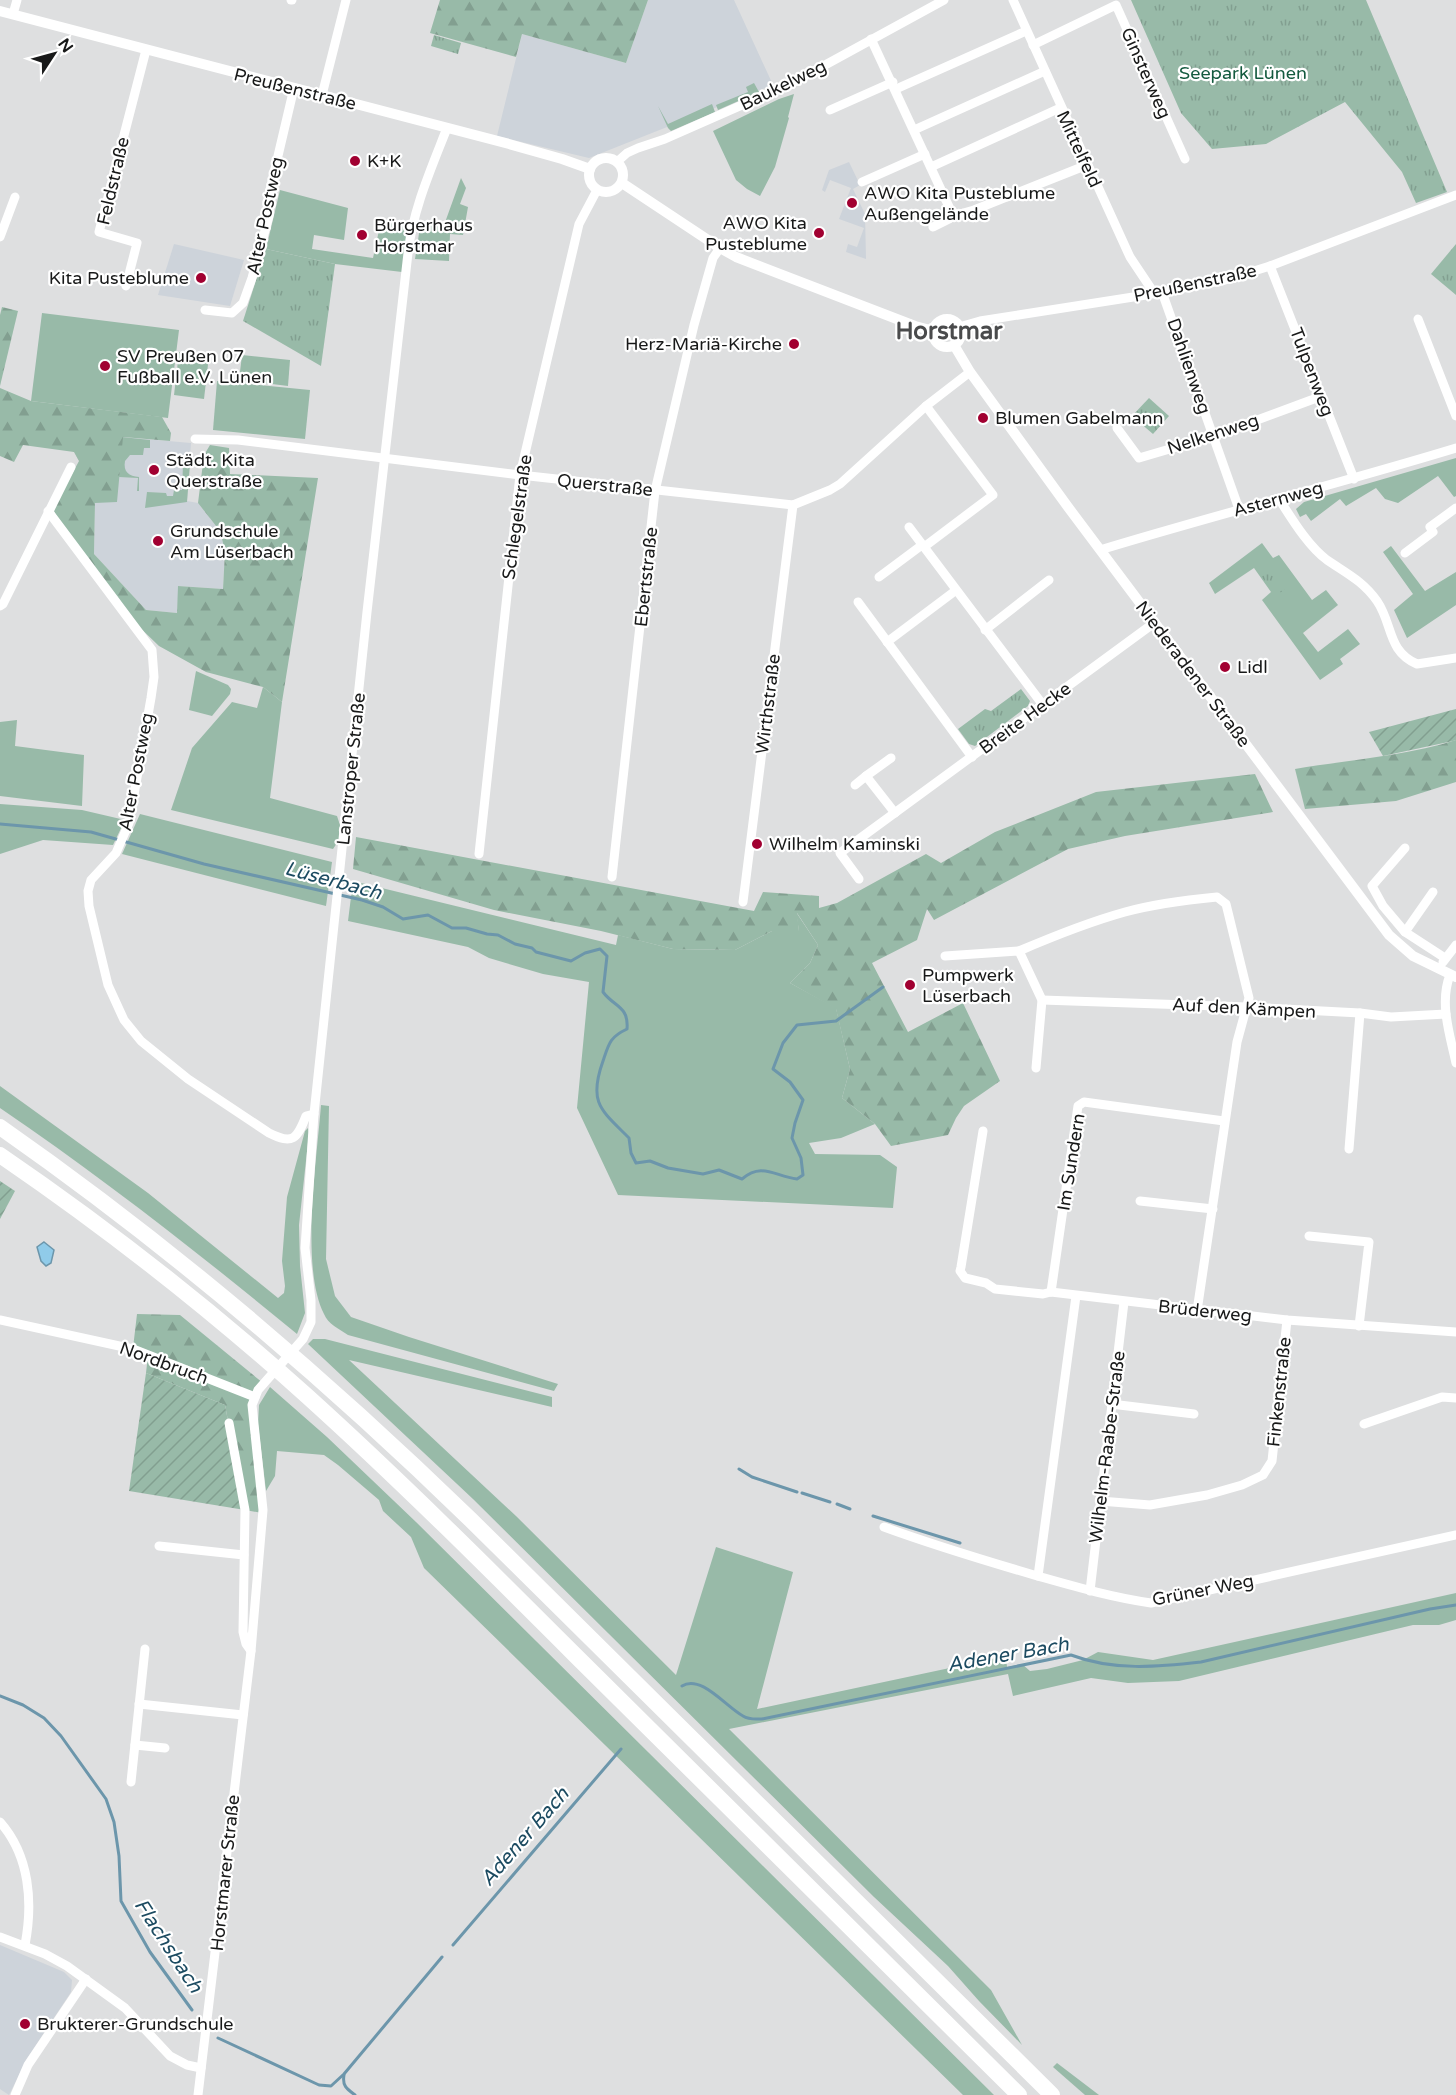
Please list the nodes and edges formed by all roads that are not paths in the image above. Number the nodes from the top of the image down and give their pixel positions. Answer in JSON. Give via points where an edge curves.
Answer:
{"nodes":[{"id":1,"x":17,"y":0,"type":"edge"},
{"id":2,"x":346,"y":0,"type":"edge"},
{"id":3,"x":945,"y":0,"type":"edge"},
{"id":4,"x":1012,"y":0,"type":"edge"},
{"id":5,"x":0,"y":11,"type":"edge"},
{"id":6,"x":13,"y":14,"type":"junction"},
{"id":7,"x":1026,"y":30,"type":"junction"},
{"id":8,"x":872,"y":39,"type":"junction"},
{"id":9,"x":1033,"y":45,"type":"junction"},
{"id":10,"x":146,"y":50,"type":"junction"},
{"id":11,"x":1045,"y":71,"type":"junction"},
{"id":12,"x":894,"y":85,"type":"junction"},
{"id":13,"x":294,"y":88,"type":"junction"},
{"id":14,"x":322,"y":95,"type":"junction"},
{"id":15,"x":1060,"y":108,"type":"junction"},
{"id":16,"x":830,"y":110,"type":"dead end"},
{"id":17,"x":447,"y":128,"type":"junction"},
{"id":18,"x":914,"y":130,"type":"junction"},
{"id":19,"x":925,"y":154,"type":"junction"},
{"id":20,"x":1185,"y":159,"type":"dead end"},
{"id":21,"x":618,"y":161,"type":"junction"},
{"id":22,"x":1087,"y":165,"type":"junction"},
{"id":23,"x":931,"y":167,"type":"junction"},
{"id":24,"x":590,"y":169,"type":"junction"},
{"id":25,"x":862,"y":182,"type":"dead end"},
{"id":26,"x":622,"y":183,"type":"junction"},
{"id":27,"x":597,"y":190,"type":"junction"},
{"id":28,"x":1456,"y":195,"type":"edge"},
{"id":29,"x":15,"y":197,"type":"dead end"},
{"id":30,"x":954,"y":213,"type":"junction"},
{"id":31,"x":933,"y":227,"type":"dead end"},
{"id":32,"x":0,"y":237,"type":"edge"},
{"id":33,"x":720,"y":248,"type":"junction"},
{"id":34,"x":1270,"y":266,"type":"junction"},
{"id":35,"x":126,"y":286,"type":"dead end"},
{"id":36,"x":1158,"y":292,"type":"junction"},
{"id":37,"x":206,"y":310,"type":"dead end"},
{"id":38,"x":1418,"y":318,"type":"dead end"},
{"id":39,"x":959,"y":327,"type":"junction"},
{"id":40,"x":934,"y":331,"type":"junction"},
{"id":41,"x":954,"y":345,"type":"junction"},
{"id":42,"x":970,"y":372,"type":"junction"},
{"id":43,"x":1322,"y":396,"type":"junction"},
{"id":44,"x":926,"y":406,"type":"junction"},
{"id":45,"x":1456,"y":416,"type":"edge"},
{"id":46,"x":1117,"y":428,"type":"dead end"},
{"id":47,"x":1214,"y":436,"type":"junction"},
{"id":48,"x":195,"y":439,"type":"dead end"},
{"id":49,"x":1456,"y":448,"type":"edge"},
{"id":50,"x":385,"y":457,"type":"junction"},
{"id":51,"x":71,"y":467,"type":"dead end"},
{"id":52,"x":520,"y":476,"type":"junction"},
{"id":53,"x":1354,"y":479,"type":"junction"},
{"id":54,"x":656,"y":491,"type":"junction"},
{"id":55,"x":1279,"y":499,"type":"junction"},
{"id":56,"x":793,"y":505,"type":"junction"},
{"id":57,"x":1456,"y":508,"type":"edge"},
{"id":58,"x":1239,"y":509,"type":"junction"},
{"id":59,"x":48,"y":511,"type":"junction"},
{"id":60,"x":909,"y":527,"type":"dead end"},
{"id":61,"x":923,"y":546,"type":"junction"},
{"id":62,"x":1100,"y":550,"type":"junction"},
{"id":63,"x":1405,"y":553,"type":"dead end"},
{"id":64,"x":879,"y":577,"type":"dead end"},
{"id":65,"x":1049,"y":580,"type":"dead end"},
{"id":66,"x":955,"y":591,"type":"junction"},
{"id":67,"x":858,"y":602,"type":"dead end"},
{"id":68,"x":0,"y":606,"type":"edge"},
{"id":69,"x":1154,"y":623,"type":"junction"},
{"id":70,"x":985,"y":630,"type":"junction"},
{"id":71,"x":887,"y":642,"type":"junction"},
{"id":72,"x":1456,"y":658,"type":"edge"},
{"id":73,"x":1043,"y":705,"type":"junction"},
{"id":74,"x":972,"y":757,"type":"junction"},
{"id":75,"x":891,"y":758,"type":"dead end"},
{"id":76,"x":866,"y":776,"type":"junction"},
{"id":77,"x":855,"y":785,"type":"dead end"},
{"id":78,"x":895,"y":813,"type":"junction"},
{"id":79,"x":1405,"y":848,"type":"dead end"},
{"id":80,"x":479,"y":854,"type":"dead end"},
{"id":81,"x":612,"y":877,"type":"dead end"},
{"id":82,"x":859,"y":879,"type":"dead end"},
{"id":83,"x":1433,"y":892,"type":"dead end"},
{"id":84,"x":743,"y":903,"type":"dead end"},
{"id":85,"x":1405,"y":932,"type":"junction"},
{"id":86,"x":1456,"y":945,"type":"edge"},
{"id":87,"x":1019,"y":951,"type":"junction"},
{"id":88,"x":945,"y":956,"type":"dead end"},
{"id":89,"x":1445,"y":958,"type":"junction"},
{"id":90,"x":1449,"y":974,"type":"edge"},
{"id":91,"x":1042,"y":1000,"type":"junction"},
{"id":92,"x":1247,"y":1007,"type":"junction"},
{"id":93,"x":1360,"y":1013,"type":"junction"},
{"id":94,"x":1446,"y":1014,"type":"junction"},
{"id":95,"x":1456,"y":1063,"type":"edge"},
{"id":96,"x":1036,"y":1068,"type":"dead end"},
{"id":97,"x":314,"y":1114,"type":"junction"},
{"id":98,"x":1224,"y":1121,"type":"junction"},
{"id":99,"x":0,"y":1127,"type":"edge"},
{"id":100,"x":983,"y":1131,"type":"dead end"},
{"id":101,"x":1349,"y":1149,"type":"dead end"},
{"id":102,"x":0,"y":1155,"type":"edge"},
{"id":103,"x":1140,"y":1201,"type":"dead end"},
{"id":104,"x":1213,"y":1209,"type":"junction"},
{"id":105,"x":1309,"y":1236,"type":"dead end"},
{"id":106,"x":1051,"y":1292,"type":"junction"},
{"id":107,"x":1076,"y":1296,"type":"junction"},
{"id":108,"x":1124,"y":1302,"type":"junction"},
{"id":109,"x":1197,"y":1311,"type":"junction"},
{"id":110,"x":0,"y":1320,"type":"edge"},
{"id":111,"x":1287,"y":1320,"type":"junction"},
{"id":112,"x":1359,"y":1326,"type":"junction"},
{"id":113,"x":1456,"y":1332,"type":"edge"},
{"id":114,"x":255,"y":1397,"type":"junction"},
{"id":115,"x":1456,"y":1398,"type":"edge"},
{"id":116,"x":1111,"y":1404,"type":"junction"},
{"id":117,"x":1194,"y":1414,"type":"dead end"},
{"id":118,"x":229,"y":1422,"type":"dead end"},
{"id":119,"x":1364,"y":1424,"type":"dead end"},
{"id":120,"x":1100,"y":1502,"type":"junction"},
{"id":121,"x":884,"y":1527,"type":"dead end"},
{"id":122,"x":1456,"y":1534,"type":"edge"},
{"id":123,"x":159,"y":1546,"type":"dead end"},
{"id":124,"x":244,"y":1556,"type":"junction"},
{"id":125,"x":1038,"y":1576,"type":"junction"},
{"id":126,"x":1090,"y":1592,"type":"junction"},
{"id":127,"x":145,"y":1649,"type":"dead end"},
{"id":128,"x":251,"y":1651,"type":"junction"},
{"id":129,"x":139,"y":1704,"type":"junction"},
{"id":130,"x":243,"y":1715,"type":"junction"},
{"id":131,"x":135,"y":1745,"type":"junction"},
{"id":132,"x":165,"y":1748,"type":"dead end"},
{"id":133,"x":131,"y":1782,"type":"dead end"},
{"id":134,"x":0,"y":1822,"type":"edge"},
{"id":135,"x":0,"y":1936,"type":"edge"},
{"id":136,"x":25,"y":1945,"type":"junction"},
{"id":137,"x":86,"y":1979,"type":"junction"},
{"id":138,"x":201,"y":2068,"type":"junction"},
{"id":139,"x":15,"y":2095,"type":"edge"},
{"id":140,"x":198,"y":2095,"type":"edge"},
{"id":141,"x":1019,"y":2095,"type":"edge"},
{"id":142,"x":1052,"y":2095,"type":"edge"}],
"edges":[{"from":1,"to":6,"type":"street"},
{"from":2,"to":14,"type":"street"},
{"from":3,"to":8,"type":"street","name":"Baukelweg"},
{"from":4,"to":7,"type":"street","name":"Mittelfeld"},
{"from":5,"to":6,"type":"street","name":"Preußenstraße"},
{"from":6,"to":10,"type":"street","name":"Preußenstraße"},
{"from":7,"to":9,"type":"street","name":"Mittelfeld"},
{"from":7,"to":12,"type":"street"},
{"from":8,"to":12,"type":"street"},
{"from":8,"to":21,"type":"street","name":"Baukelweg","via":[[794,82],[638,148]]},
{"from":9,"to":11,"type":"street","name":"Mittelfeld"},
{"from":9,"to":20,"type":"street","name":"Ginsterweg","via":[[1116,5]]},
{"from":10,"to":13,"type":"street","name":"Preußenstraße"},
{"from":10,"to":35,"type":"street","name":"Feldstraße","via":[[99,232],[137,243]]},
{"from":11,"to":15,"type":"street","name":"Mittelfeld"},
{"from":11,"to":18,"type":"street"},
{"from":12,"to":16,"type":"street"},
{"from":12,"to":18,"type":"street"},
{"from":13,"to":14,"type":"street","name":"Preußenstraße"},
{"from":13,"to":37,"type":"street","name":"Alter Postweg","via":[[269,194],[269,216],[243,303],[232,313]]},
{"from":14,"to":17,"type":"street","name":"Preußenstraße"},
{"from":15,"to":22,"type":"street","name":"Mittelfeld"},
{"from":15,"to":23,"type":"street"},
{"from":17,"to":24,"type":"street","name":"Preußenstraße"},
{"from":17,"to":50,"type":"street","name":"Lanstroper Straße","via":[[424,186],[409,242]]},
{"from":18,"to":19,"type":"street"},
{"from":19,"to":23,"type":"street"},
{"from":19,"to":25,"type":"street"},
{"from":21,"to":24,"type":"street","via":[[602,158]]},
{"from":21,"to":26,"type":"street","via":[[624,172]]},
{"from":22,"to":30,"type":"street","via":[[974,210]]},
{"from":22,"to":36,"type":"street","name":"Mittelfeld","via":[[1130,257]]},
{"from":23,"to":30,"type":"street"},
{"from":24,"to":27,"type":"street","via":[[590,180]]},
{"from":26,"to":27,"type":"street","via":[[613,191]]},
{"from":26,"to":33,"type":"street"},
{"from":27,"to":52,"type":"street","name":"Schlegelstraße","via":[[579,224]]},
{"from":28,"to":34,"type":"street","name":"Preußenstraße"},
{"from":29,"to":32,"type":"street"},
{"from":30,"to":31,"type":"street"},
{"from":33,"to":40,"type":"street","via":[[834,296]]},
{"from":33,"to":54,"type":"street","name":"Ebertstraße","via":[[713,258],[694,325]]},
{"from":34,"to":36,"type":"street","name":"Preußenstraße"},
{"from":34,"to":43,"type":"street","name":"Tulpenweg"},
{"from":36,"to":39,"type":"street","name":"Preußenstraße"},
{"from":36,"to":47,"type":"street","name":"Dahlienweg"},
{"from":38,"to":45,"type":"street"},
{"from":39,"to":40,"type":"street","via":[[952,320],[943,320]]},
{"from":39,"to":41,"type":"street","via":[[960,337]]},
{"from":40,"to":41,"type":"street","via":[[939,344]]},
{"from":41,"to":42,"type":"street","name":"Niederadener Straße"},
{"from":42,"to":44,"type":"street","name":"Querstraße"},
{"from":42,"to":62,"type":"street","name":"Niederadener Straße"},
{"from":43,"to":47,"type":"street","name":"Nelkenweg"},
{"from":43,"to":53,"type":"street","name":"Tulpenweg"},
{"from":44,"to":56,"type":"street","name":"Querstraße","via":[[840,484]]},
{"from":44,"to":61,"type":"street","via":[[993,495]]},
{"from":46,"to":47,"type":"street","name":"Nelkenweg","via":[[1139,458]]},
{"from":47,"to":58,"type":"street","name":"Dahlienweg"},
{"from":48,"to":50,"type":"street","name":"Querstraße","via":[[238,440]]},
{"from":49,"to":53,"type":"street","name":"Asternweg"},
{"from":50,"to":52,"type":"street","name":"Querstraße"},
{"from":50,"to":97,"type":"street","name":"Lanstroper Straße"},
{"from":51,"to":59,"type":"street"},
{"from":52,"to":54,"type":"street","name":"Querstraße"},
{"from":52,"to":80,"type":"street","name":"Schlegelstraße"},
{"from":53,"to":55,"type":"street","name":"Asternweg"},
{"from":54,"to":56,"type":"street","name":"Querstraße"},
{"from":54,"to":81,"type":"street","name":"Ebertstraße"},
{"from":55,"to":58,"type":"street","name":"Asternweg"},
{"from":55,"to":72,"type":"street","via":[[1318,552],[1371,593],[1403,656],[1417,664]]},
{"from":56,"to":84,"type":"street","name":"Wirthstraße"},
{"from":57,"to":63,"type":"street"},
{"from":58,"to":62,"type":"street","name":"Asternweg"},
{"from":59,"to":68,"type":"street"},
{"from":59,"to":97,"type":"street","name":"Alter Postweg","via":[[152,650],[154,677],[129,823],[116,853],[91,880],[88,891],[88,906],[108,985],[124,1020],[141,1041],[226,1105],[283,1140],[299,1134],[306,1116]]},
{"from":60,"to":61,"type":"street"},
{"from":61,"to":64,"type":"street"},
{"from":61,"to":66,"type":"street"},
{"from":62,"to":69,"type":"street","name":"Niederadener Straße"},
{"from":65,"to":70,"type":"street"},
{"from":66,"to":70,"type":"street"},
{"from":66,"to":71,"type":"street"},
{"from":67,"to":71,"type":"street"},
{"from":69,"to":73,"type":"street","name":"Breite Hecke"},
{"from":69,"to":90,"type":"street","name":"Niederadener Straße","via":[[1389,935],[1413,956]]},
{"from":70,"to":73,"type":"street"},
{"from":71,"to":74,"type":"street"},
{"from":73,"to":74,"type":"street","name":"Breite Hecke"},
{"from":74,"to":78,"type":"street","name":"Breite Hecke"},
{"from":75,"to":76,"type":"street"},
{"from":76,"to":77,"type":"street"},
{"from":76,"to":78,"type":"street"},
{"from":78,"to":82,"type":"street","name":"Breite Hecke","via":[[840,853]]},
{"from":79,"to":85,"type":"street","via":[[1372,886]]},
{"from":83,"to":85,"type":"street"},
{"from":85,"to":89,"type":"street"},
{"from":86,"to":89,"type":"street"},
{"from":87,"to":88,"type":"street"},
{"from":87,"to":91,"type":"street"},
{"from":87,"to":92,"type":"street","via":[[1126,912],[1217,897],[1226,904],[1249,998]]},
{"from":89,"to":90,"type":"street"},
{"from":90,"to":94,"type":"street"},
{"from":91,"to":92,"type":"street","name":"Auf den Kämpen"},
{"from":91,"to":96,"type":"street"},
{"from":92,"to":93,"type":"street","name":"Auf den Kämpen"},
{"from":92,"to":98,"type":"street"},
{"from":93,"to":94,"type":"street","name":"Auf den Kämpen","via":[[1391,1017]]},
{"from":93,"to":101,"type":"street"},
{"from":94,"to":95,"type":"street"},
{"from":97,"to":114,"type":"street","name":"Lanstroper Straße","via":[[305,1248],[311,1322],[303,1339]]},
{"from":98,"to":104,"type":"street"},
{"from":98,"to":106,"type":"street","name":"Im Sundern","via":[[1084,1102],[1078,1106]]},
{"from":99,"to":142,"type":"highway","via":[[203,1279],[375,1428]]},
{"from":100,"to":106,"type":"street","name":"Brüderweg","via":[[960,1267],[962,1275],[995,1289]]},
{"from":102,"to":141,"type":"highway","via":[[191,1298],[354,1439]]},
{"from":103,"to":104,"type":"street"},
{"from":104,"to":109,"type":"street"},
{"from":105,"to":112,"type":"street","via":[[1369,1242]]},
{"from":106,"to":107,"type":"street","name":"Brüderweg"},
{"from":107,"to":108,"type":"street","name":"Brüderweg"},
{"from":107,"to":125,"type":"street"},
{"from":108,"to":109,"type":"street","name":"Brüderweg"},
{"from":108,"to":116,"type":"street","name":"Wilhelm-Raabe-Straße"},
{"from":109,"to":111,"type":"street","name":"Brüderweg"},
{"from":110,"to":114,"type":"street","name":"Nordbruch","via":[[133,1348]]},
{"from":111,"to":112,"type":"street","name":"Brüderweg"},
{"from":111,"to":120,"type":"street","name":"Finkenstraße","via":[[1272,1461],[1265,1472],[1242,1485],[1179,1501],[1150,1505]]},
{"from":112,"to":113,"type":"street","name":"Brüderweg"},
{"from":114,"to":128,"type":"street","name":"Horstmarer Straße","via":[[252,1415],[263,1510]]},
{"from":115,"to":119,"type":"street","via":[[1442,1397]]},
{"from":116,"to":117,"type":"street"},
{"from":116,"to":120,"type":"street","name":"Wilhelm-Raabe-Straße"},
{"from":118,"to":124,"type":"street","name":"Horstmarer Straße","via":[[245,1510]]},
{"from":120,"to":126,"type":"street","name":"Wilhelm-Raabe-Straße"},
{"from":121,"to":125,"type":"street","name":"Grüner Weg"},
{"from":122,"to":126,"type":"street","name":"Grüner Weg","via":[[1150,1603]]},
{"from":123,"to":124,"type":"street"},
{"from":124,"to":128,"type":"street","name":"Horstmarer Straße","via":[[243,1632]]},
{"from":125,"to":126,"type":"street","name":"Grüner Weg"},
{"from":127,"to":129,"type":"street"},
{"from":128,"to":130,"type":"street","name":"Horstmarer Straße"},
{"from":129,"to":130,"type":"street"},
{"from":129,"to":131,"type":"street"},
{"from":130,"to":138,"type":"street","name":"Horstmarer Straße"},
{"from":131,"to":132,"type":"street"},
{"from":131,"to":133,"type":"street"},
{"from":134,"to":136,"type":"street","via":[[24,1865],[30,1921]]},
{"from":135,"to":136,"type":"street"},
{"from":136,"to":137,"type":"street"},
{"from":137,"to":138,"type":"street","via":[[125,2008],[170,2056]]},
{"from":137,"to":139,"type":"street","via":[[28,2065]]},
{"from":138,"to":140,"type":"street","name":"Horstmarer Straße"}]}
